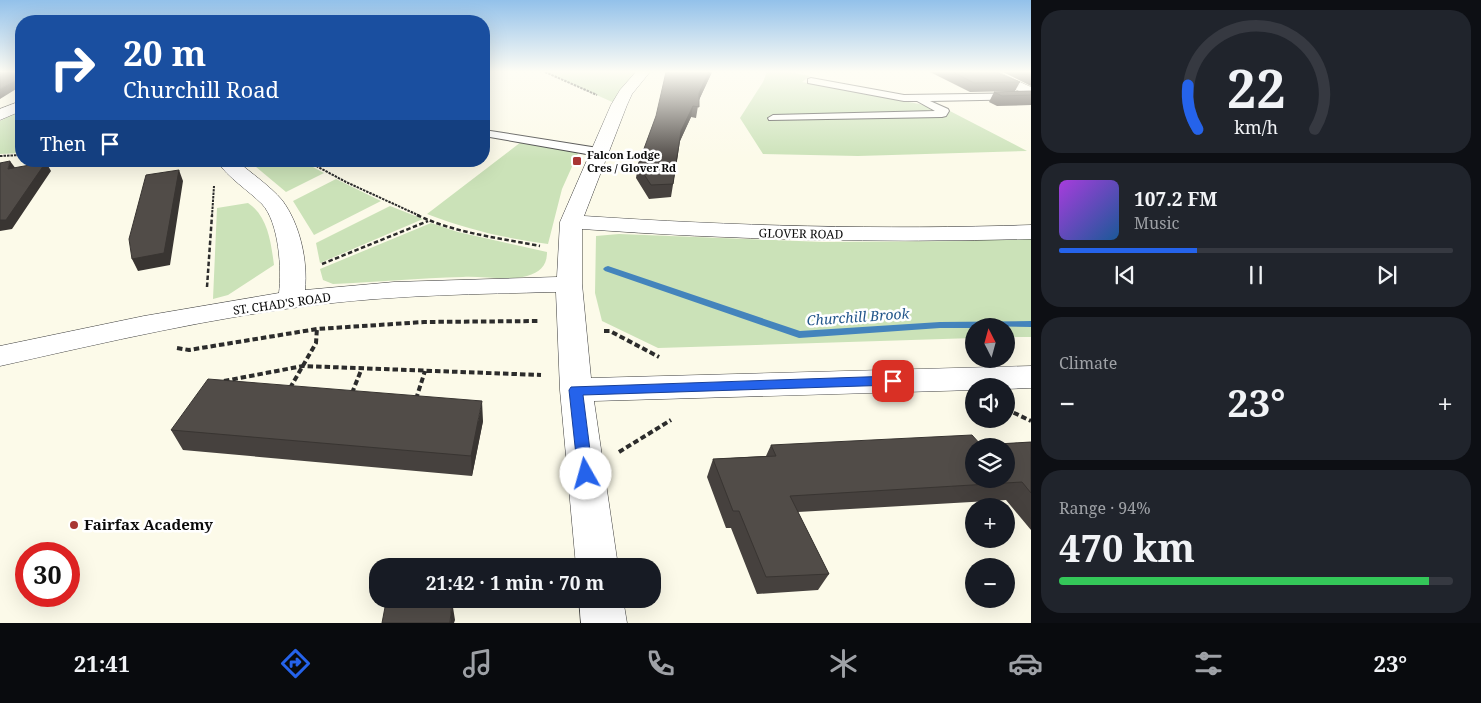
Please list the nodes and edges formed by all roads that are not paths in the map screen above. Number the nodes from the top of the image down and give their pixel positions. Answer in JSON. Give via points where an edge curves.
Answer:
{"nodes":[{"id":1,"x":621,"y":101,"type":"edge"},
{"id":2,"x":923,"y":101,"type":"edge"},
{"id":3,"x":15,"y":108,"type":"edge"},
{"id":4,"x":0,"y":115,"type":"edge"},
{"id":5,"x":773,"y":118,"type":"dead end"},
{"id":6,"x":490,"y":134,"type":"edge"},
{"id":7,"x":598,"y":152,"type":"junction"},
{"id":8,"x":232,"y":167,"type":"edge"},
{"id":9,"x":571,"y":222,"type":"junction"},
{"id":10,"x":1031,"y":232,"type":"edge"},
{"id":11,"x":569,"y":284,"type":"junction"},
{"id":12,"x":292,"y":288,"type":"junction"},
{"id":13,"x":0,"y":356,"type":"edge"},
{"id":14,"x":1031,"y":377,"type":"edge"},
{"id":15,"x":560,"y":383,"type":"junction"},
{"id":16,"x":596,"y":558,"type":"edge"},
{"id":17,"x":602,"y":608,"type":"edge"},
{"id":18,"x":604,"y":623,"type":"edge"}],
"edges":[{"from":1,"to":7,"type":"street"},
{"from":2,"to":5,"type":"lane","via":[[944,111],[942,114]]},
{"from":3,"to":4,"type":"street"},
{"from":6,"to":7,"type":"lane"},
{"from":7,"to":9,"type":"street"},
{"from":8,"to":12,"type":"street","via":[[273,203],[281,218],[292,250]]},
{"from":9,"to":10,"type":"street","name":"GLOVER ROAD","via":[[693,231],[831,235]]},
{"from":9,"to":11,"type":"street"},
{"from":11,"to":12,"type":"street","name":"ST. CHAD'S ROAD","via":[[429,288],[319,298]]},
{"from":11,"to":15,"type":"street","via":[[572,330]]},
{"from":12,"to":13,"type":"street","name":"ST. CHAD'S ROAD","via":[[204,315]]},
{"from":14,"to":15,"type":"street"},
{"from":15,"to":16,"type":"street","via":[[586,474]]},
{"from":17,"to":18,"type":"street"}]}
